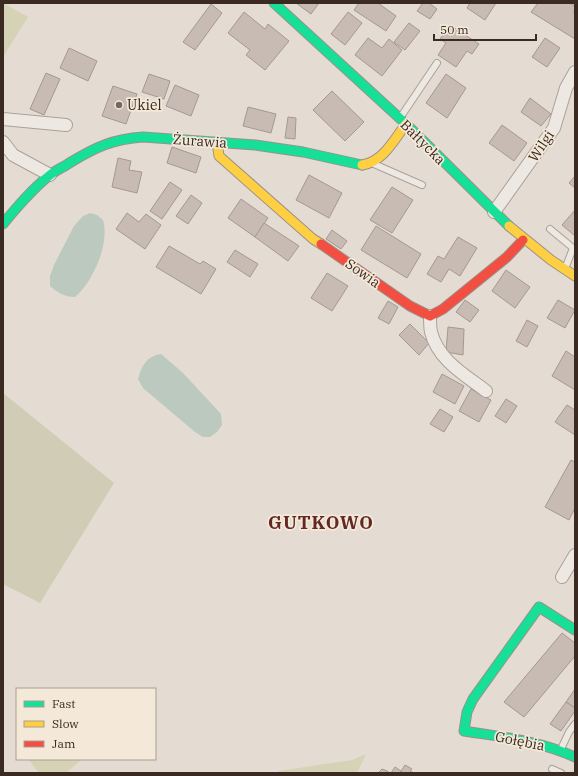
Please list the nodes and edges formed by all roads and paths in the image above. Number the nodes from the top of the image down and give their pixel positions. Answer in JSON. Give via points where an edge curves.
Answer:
{"nodes":[{"id":1,"x":274,"y":3,"type":"edge"},
{"id":2,"x":437,"y":62,"type":"dead end"},
{"id":3,"x":575,"y":72,"type":"edge"},
{"id":4,"x":3,"y":120,"type":"edge"},
{"id":5,"x":403,"y":122,"type":"junction"},
{"id":6,"x":66,"y":125,"type":"dead end"},
{"id":7,"x":3,"y":142,"type":"edge"},
{"id":8,"x":217,"y":142,"type":"junction"},
{"id":9,"x":372,"y":163,"type":"junction"},
{"id":10,"x":50,"y":175,"type":"junction"},
{"id":11,"x":422,"y":186,"type":"dead end"},
{"id":12,"x":494,"y":212,"type":"junction"},
{"id":13,"x":3,"y":224,"type":"edge"},
{"id":14,"x":550,"y":229,"type":"dead end"},
{"id":15,"x":523,"y":240,"type":"junction"},
{"id":16,"x":565,"y":270,"type":"junction"},
{"id":17,"x":575,"y":276,"type":"edge"},
{"id":18,"x":430,"y":316,"type":"junction"},
{"id":19,"x":486,"y":391,"type":"dead end"},
{"id":20,"x":575,"y":555,"type":"edge"},
{"id":21,"x":562,"y":577,"type":"dead end"},
{"id":22,"x":575,"y":630,"type":"edge"},
{"id":23,"x":575,"y":724,"type":"edge"},
{"id":24,"x":561,"y":750,"type":"junction"},
{"id":25,"x":575,"y":757,"type":"edge"},
{"id":26,"x":552,"y":769,"type":"dead end"},
{"id":27,"x":561,"y":773,"type":"edge"}],
"edges":[{"from":1,"to":5,"type":"street","name":"Bałtycka"},
{"from":2,"to":5,"type":"lane"},
{"from":3,"to":12,"type":"street","name":"Wilgi","via":[[566,88],[554,128]]},
{"from":4,"to":6,"type":"street"},
{"from":5,"to":9,"type":"street","via":[[381,156]]},
{"from":5,"to":12,"type":"street","name":"Bałtycka"},
{"from":7,"to":10,"type":"street","via":[[13,155]]},
{"from":8,"to":9,"type":"street","name":"Żurawia","via":[[282,148],[363,165]]},
{"from":8,"to":10,"type":"street","name":"Żurawia","via":[[143,137],[119,140],[92,150]]},
{"from":8,"to":18,"type":"street","name":"Sowia","via":[[219,156],[313,239],[410,306]]},
{"from":9,"to":11,"type":"lane"},
{"from":10,"to":13,"type":"street","name":"Żurawia","via":[[21,202]]},
{"from":12,"to":15,"type":"street","name":"Bałtycka"},
{"from":14,"to":16,"type":"lane","via":[[573,248]]},
{"from":15,"to":16,"type":"street","name":"Bałtycka"},
{"from":15,"to":18,"type":"street","via":[[443,309]]},
{"from":16,"to":17,"type":"street","name":"Bałtycka"},
{"from":18,"to":19,"type":"street","via":[[431,332],[448,362]]},
{"from":20,"to":21,"type":"street"},
{"from":22,"to":24,"type":"street","name":"Gołębia","via":[[539,607],[473,699],[467,712],[464,730],[543,744]]},
{"from":23,"to":24,"type":"lane"},
{"from":24,"to":25,"type":"street","name":"Gołębia"},
{"from":26,"to":27,"type":"lane"}]}
